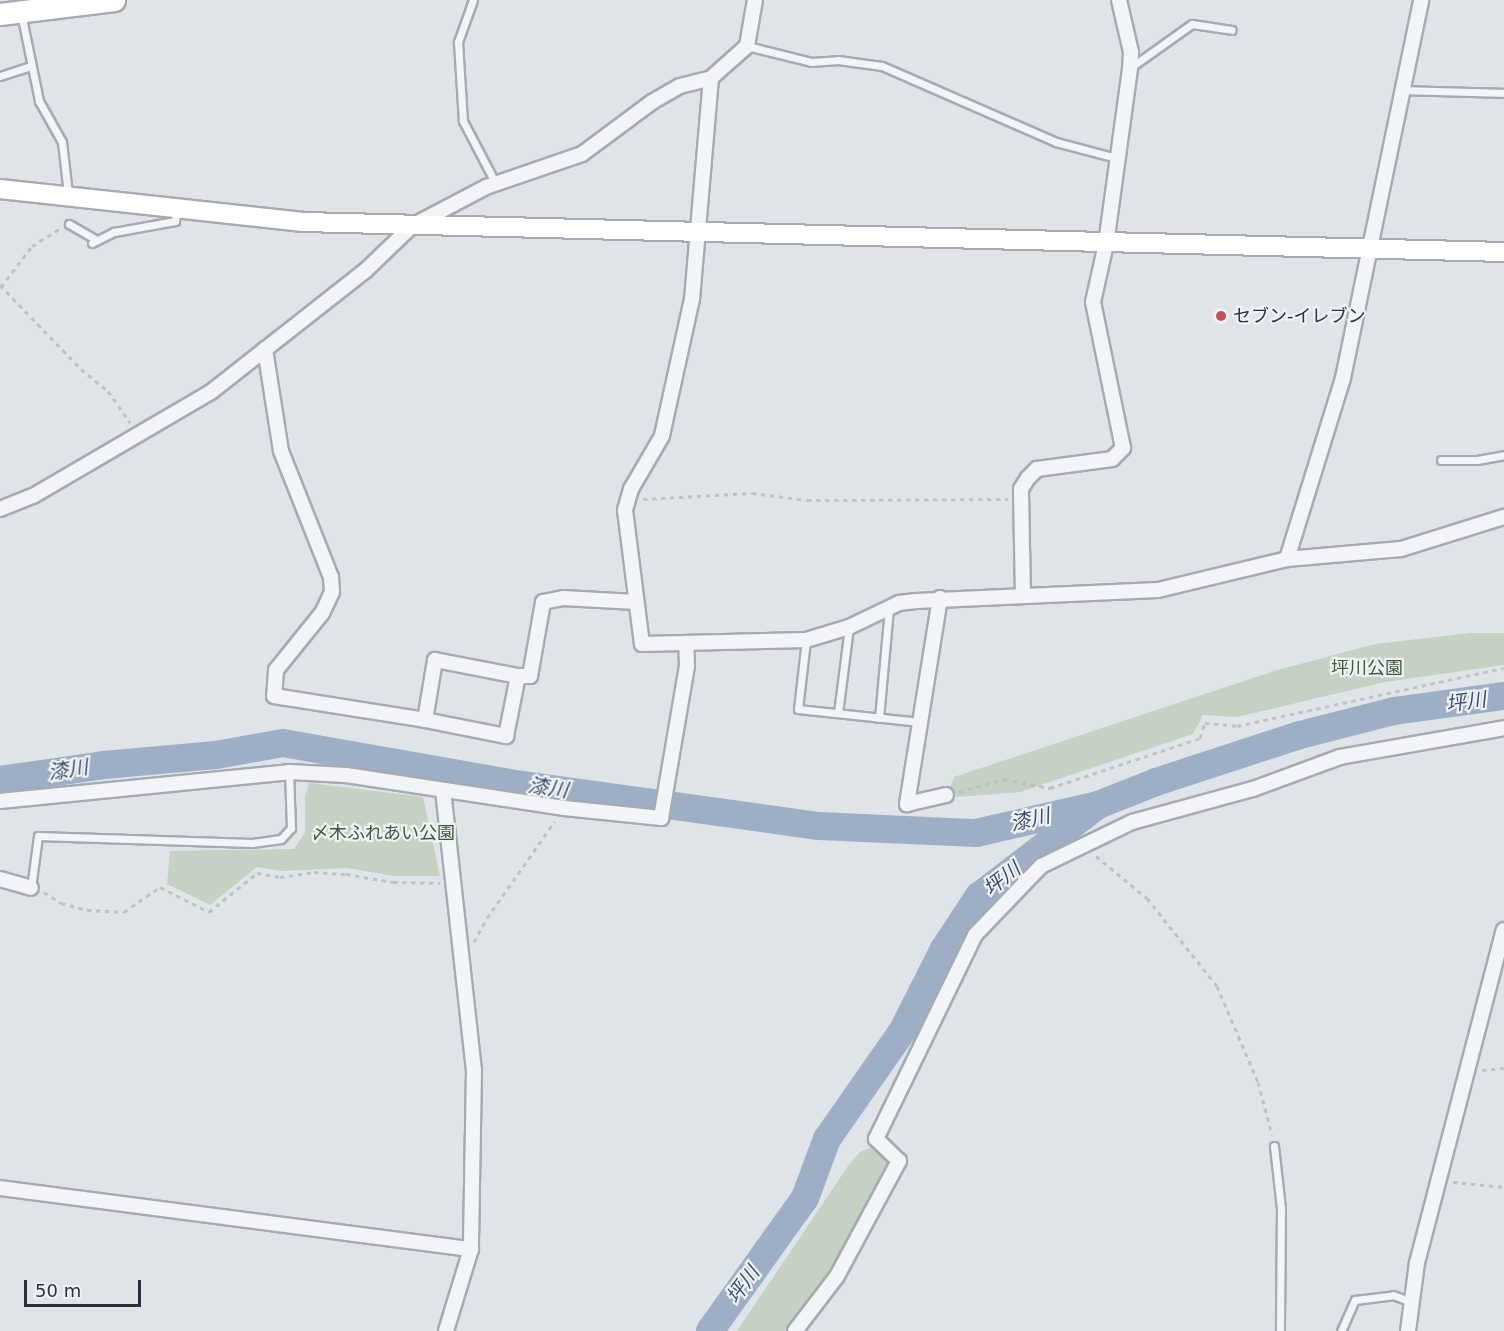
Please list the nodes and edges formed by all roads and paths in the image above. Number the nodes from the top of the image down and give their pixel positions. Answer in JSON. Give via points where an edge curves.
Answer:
{"nodes":[{"id":1,"x":114,"y":0,"type":"edge"},
{"id":2,"x":473,"y":0,"type":"edge"},
{"id":3,"x":754,"y":0,"type":"edge"},
{"id":4,"x":1119,"y":0,"type":"edge"},
{"id":5,"x":1421,"y":0,"type":"edge"},
{"id":6,"x":8,"y":9,"type":"edge"},
{"id":7,"x":1232,"y":30,"type":"dead end"},
{"id":8,"x":747,"y":46,"type":"junction"},
{"id":9,"x":30,"y":66,"type":"junction"},
{"id":10,"x":1130,"y":68,"type":"junction"},
{"id":11,"x":0,"y":76,"type":"edge"},
{"id":12,"x":711,"y":78,"type":"junction"},
{"id":13,"x":1403,"y":90,"type":"junction"},
{"id":14,"x":1504,"y":93,"type":"edge"},
{"id":15,"x":1116,"y":158,"type":"junction"},
{"id":16,"x":496,"y":184,"type":"junction"},
{"id":17,"x":0,"y":189,"type":"edge"},
{"id":18,"x":68,"y":196,"type":"junction"},
{"id":19,"x":177,"y":208,"type":"junction"},
{"id":20,"x":69,"y":224,"type":"joint"},
{"id":21,"x":412,"y":226,"type":"junction"},
{"id":22,"x":700,"y":235,"type":"junction"},
{"id":23,"x":1106,"y":244,"type":"junction"},
{"id":24,"x":1371,"y":250,"type":"junction"},
{"id":25,"x":1504,"y":252,"type":"edge"},
{"id":26,"x":1,"y":286,"type":"edge"},
{"id":27,"x":265,"y":349,"type":"junction"},
{"id":28,"x":136,"y":437,"type":"junction"},
{"id":29,"x":1504,"y":455,"type":"edge"},
{"id":30,"x":1441,"y":460,"type":"dead end"},
{"id":31,"x":627,"y":500,"type":"junction"},
{"id":32,"x":1022,"y":501,"type":"junction"},
{"id":33,"x":0,"y":509,"type":"edge"},
{"id":34,"x":1504,"y":518,"type":"edge"},
{"id":35,"x":1287,"y":559,"type":"junction"},
{"id":36,"x":1023,"y":596,"type":"junction"},
{"id":37,"x":940,"y":598,"type":"junction"},
{"id":38,"x":636,"y":602,"type":"junction"},
{"id":39,"x":889,"y":608,"type":"junction"},
{"id":40,"x":849,"y":627,"type":"junction"},
{"id":41,"x":806,"y":640,"type":"junction"},
{"id":42,"x":686,"y":643,"type":"junction"},
{"id":43,"x":1504,"y":668,"type":"edge"},
{"id":44,"x":518,"y":676,"type":"junction"},
{"id":45,"x":838,"y":713,"type":"junction"},
{"id":46,"x":879,"y":718,"type":"junction"},
{"id":47,"x":425,"y":720,"type":"junction"},
{"id":48,"x":921,"y":722,"type":"junction"},
{"id":49,"x":1504,"y":728,"type":"edge"},
{"id":50,"x":289,"y":772,"type":"junction"},
{"id":51,"x":443,"y":790,"type":"junction"},
{"id":52,"x":946,"y":795,"type":"joint"},
{"id":53,"x":0,"y":801,"type":"edge"},
{"id":54,"x":564,"y":808,"type":"junction"},
{"id":55,"x":1081,"y":844,"type":"junction"},
{"id":56,"x":0,"y":879,"type":"edge"},
{"id":57,"x":454,"y":883,"type":"junction"},
{"id":58,"x":31,"y":888,"type":"junction"},
{"id":59,"x":1504,"y":930,"type":"edge"},
{"id":60,"x":463,"y":965,"type":"junction"},
{"id":61,"x":1504,"y":1068,"type":"edge"},
{"id":62,"x":1466,"y":1071,"type":"junction"},
{"id":63,"x":1275,"y":1146,"type":"joint"},
{"id":64,"x":1437,"y":1180,"type":"junction"},
{"id":65,"x":1504,"y":1187,"type":"edge"},
{"id":66,"x":0,"y":1188,"type":"edge"},
{"id":67,"x":471,"y":1249,"type":"junction"},
{"id":68,"x":1410,"y":1302,"type":"junction"},
{"id":69,"x":446,"y":1331,"type":"edge"},
{"id":70,"x":795,"y":1331,"type":"edge"},
{"id":71,"x":1280,"y":1331,"type":"edge"},
{"id":72,"x":1341,"y":1331,"type":"edge"},
{"id":73,"x":1408,"y":1331,"type":"edge"}],
"edges":[{"from":1,"to":6,"type":"main road"},
{"from":2,"to":16,"type":"lane","via":[[458,42],[463,121]]},
{"from":3,"to":8,"type":"street"},
{"from":4,"to":10,"type":"street","via":[[1131,52]]},
{"from":5,"to":13,"type":"street"},
{"from":6,"to":9,"type":"lane"},
{"from":7,"to":10,"type":"lane","via":[[1192,24]]},
{"from":8,"to":12,"type":"street"},
{"from":8,"to":15,"type":"lane","via":[[812,62],[838,60],[882,66],[1056,142]]},
{"from":9,"to":11,"type":"lane"},
{"from":9,"to":18,"type":"lane","via":[[45,116],[62,142]]},
{"from":10,"to":15,"type":"street"},
{"from":12,"to":16,"type":"street","via":[[680,86],[652,102],[582,154]]},
{"from":12,"to":22,"type":"street"},
{"from":13,"to":14,"type":"lane"},
{"from":13,"to":24,"type":"street"},
{"from":15,"to":23,"type":"street"},
{"from":16,"to":21,"type":"street"},
{"from":17,"to":18,"type":"street"},
{"from":18,"to":19,"type":"street"},
{"from":19,"to":20,"type":"lane","via":[[175,221],[130,228],[95,242]]},
{"from":19,"to":21,"type":"street","via":[[303,222]]},
{"from":20,"to":26,"type":"path","via":[[46,234],[32,246]]},
{"from":21,"to":22,"type":"street"},
{"from":21,"to":27,"type":"street","via":[[365,271]]},
{"from":22,"to":23,"type":"street"},
{"from":22,"to":31,"type":"street","via":[[692,299],[662,436]]},
{"from":23,"to":24,"type":"street"},
{"from":23,"to":32,"type":"street","via":[[1093,302],[1123,448],[1112,459],[1037,469],[1021,489]]},
{"from":24,"to":25,"type":"street"},
{"from":24,"to":35,"type":"street","via":[[1343,378]]},
{"from":26,"to":28,"type":"path","via":[[123,408]]},
{"from":27,"to":28,"type":"street","via":[[211,392]]},
{"from":27,"to":47,"type":"street","via":[[280,451],[331,577],[332,592],[322,612],[276,670],[274,696]]},
{"from":28,"to":33,"type":"street","via":[[33,496]]},
{"from":29,"to":30,"type":"lane"},
{"from":31,"to":32,"type":"path","via":[[752,493],[807,500],[845,497]]},
{"from":31,"to":38,"type":"street","via":[[624,528]]},
{"from":32,"to":36,"type":"street"},
{"from":34,"to":35,"type":"street","via":[[1401,549]]},
{"from":35,"to":36,"type":"street","via":[[1158,590]]},
{"from":36,"to":37,"type":"street"},
{"from":37,"to":39,"type":"street"},
{"from":37,"to":48,"type":"street"},
{"from":38,"to":42,"type":"street","via":[[642,644]]},
{"from":38,"to":44,"type":"street","via":[[563,598],[543,602],[530,676]]},
{"from":39,"to":40,"type":"street"},
{"from":39,"to":46,"type":"lane"},
{"from":40,"to":41,"type":"street"},
{"from":40,"to":45,"type":"lane"},
{"from":41,"to":42,"type":"street"},
{"from":41,"to":45,"type":"lane","via":[[798,709]]},
{"from":42,"to":54,"type":"street","via":[[687,666],[661,819]]},
{"from":43,"to":52,"type":"path","via":[[1237,726],[1205,723],[1200,738],[1050,788],[1004,779]]},
{"from":44,"to":47,"type":"street","via":[[506,736]]},
{"from":44,"to":47,"type":"street","via":[[435,660]]},
{"from":45,"to":46,"type":"lane"},
{"from":46,"to":48,"type":"lane"},
{"from":48,"to":52,"type":"street","via":[[908,804]]},
{"from":49,"to":55,"type":"street","via":[[1340,757],[1253,789],[1132,822]]},
{"from":50,"to":51,"type":"street","via":[[346,775]]},
{"from":50,"to":53,"type":"street"},
{"from":50,"to":58,"type":"lane","via":[[291,828],[281,839],[252,843],[38,836]]},
{"from":51,"to":54,"type":"street"},
{"from":51,"to":57,"type":"street"},
{"from":54,"to":60,"type":"path","via":[[487,918]]},
{"from":55,"to":63,"type":"path","via":[[1147,898],[1218,987],[1258,1082]]},
{"from":55,"to":70,"type":"street","via":[[1041,866],[975,936],[876,1139],[899,1161],[837,1276]]},
{"from":56,"to":58,"type":"street"},
{"from":57,"to":58,"type":"path","via":[[393,882],[335,873],[280,877],[257,873],[209,912],[160,888],[124,912],[87,910]]},
{"from":57,"to":60,"type":"street"},
{"from":59,"to":62,"type":"street"},
{"from":60,"to":67,"type":"street","via":[[474,1070]]},
{"from":61,"to":62,"type":"path"},
{"from":62,"to":64,"type":"street"},
{"from":63,"to":71,"type":"lane","via":[[1281,1208]]},
{"from":64,"to":65,"type":"path"},
{"from":64,"to":68,"type":"street"},
{"from":66,"to":67,"type":"street"},
{"from":67,"to":69,"type":"street"},
{"from":68,"to":72,"type":"lane","via":[[1393,1295],[1355,1300]]},
{"from":68,"to":73,"type":"street"}]}
